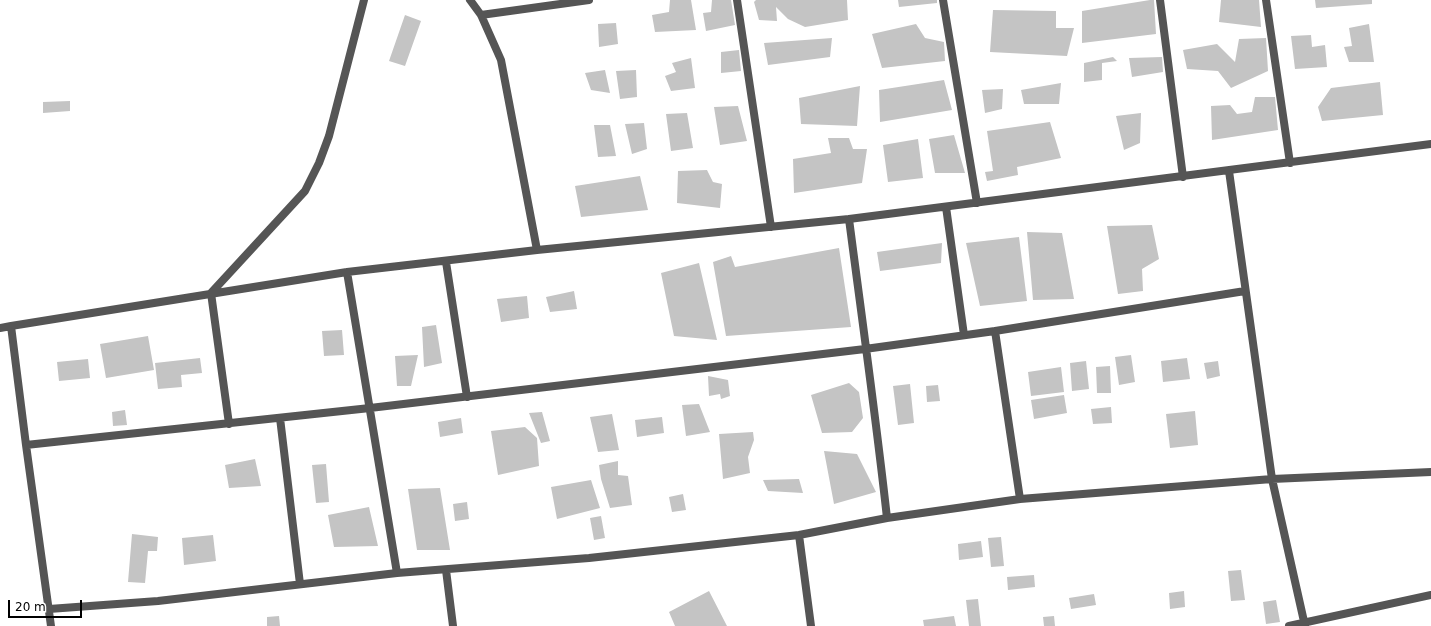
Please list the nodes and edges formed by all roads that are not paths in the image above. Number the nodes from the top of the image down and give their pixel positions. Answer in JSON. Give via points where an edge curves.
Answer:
{"nodes":[{"id":1,"x":364,"y":0,"type":"edge"},
{"id":2,"x":470,"y":0,"type":"edge"},
{"id":3,"x":589,"y":0,"type":"edge"},
{"id":4,"x":737,"y":0,"type":"edge"},
{"id":5,"x":943,"y":0,"type":"edge"},
{"id":6,"x":1160,"y":0,"type":"edge"},
{"id":7,"x":1266,"y":0,"type":"edge"},
{"id":8,"x":481,"y":15,"type":"junction"},
{"id":9,"x":1431,"y":144,"type":"edge"},
{"id":10,"x":1290,"y":163,"type":"junction"},
{"id":11,"x":1229,"y":171,"type":"junction"},
{"id":12,"x":1183,"y":177,"type":"junction"},
{"id":13,"x":977,"y":203,"type":"junction"},
{"id":14,"x":946,"y":207,"type":"junction"},
{"id":15,"x":849,"y":219,"type":"junction"},
{"id":16,"x":771,"y":227,"type":"junction"},
{"id":17,"x":537,"y":250,"type":"junction"},
{"id":18,"x":446,"y":262,"type":"junction"},
{"id":19,"x":347,"y":272,"type":"junction"},
{"id":20,"x":1245,"y":291,"type":"junction"},
{"id":21,"x":211,"y":293,"type":"junction"},
{"id":22,"x":11,"y":326,"type":"junction"},
{"id":23,"x":0,"y":328,"type":"edge"},
{"id":24,"x":995,"y":331,"type":"junction"},
{"id":25,"x":964,"y":335,"type":"junction"},
{"id":26,"x":865,"y":349,"type":"junction"},
{"id":27,"x":467,"y":397,"type":"junction"},
{"id":28,"x":370,"y":408,"type":"junction"},
{"id":29,"x":280,"y":418,"type":"junction"},
{"id":30,"x":229,"y":424,"type":"junction"},
{"id":31,"x":26,"y":445,"type":"junction"},
{"id":32,"x":1431,"y":472,"type":"edge"},
{"id":33,"x":1272,"y":479,"type":"junction"},
{"id":34,"x":1020,"y":499,"type":"junction"},
{"id":35,"x":887,"y":518,"type":"junction"},
{"id":36,"x":800,"y":535,"type":"junction"},
{"id":37,"x":446,"y":570,"type":"junction"},
{"id":38,"x":397,"y":573,"type":"junction"},
{"id":39,"x":300,"y":584,"type":"junction"},
{"id":40,"x":1431,"y":594,"type":"edge"},
{"id":41,"x":49,"y":610,"type":"junction"},
{"id":42,"x":1304,"y":625,"type":"edge"},
{"id":43,"x":51,"y":626,"type":"edge"},
{"id":44,"x":453,"y":626,"type":"edge"},
{"id":45,"x":811,"y":626,"type":"edge"},
{"id":46,"x":1288,"y":626,"type":"edge"}],
"edges":[{"from":1,"to":21,"type":"street","via":[[329,136],[305,191]]},
{"from":2,"to":8,"type":"street"},
{"from":3,"to":8,"type":"street"},
{"from":4,"to":16,"type":"street"},
{"from":5,"to":13,"type":"street"},
{"from":6,"to":12,"type":"street"},
{"from":7,"to":10,"type":"street"},
{"from":8,"to":17,"type":"street","via":[[501,60]]},
{"from":9,"to":10,"type":"street"},
{"from":10,"to":11,"type":"street"},
{"from":11,"to":12,"type":"street"},
{"from":11,"to":20,"type":"street"},
{"from":12,"to":13,"type":"street"},
{"from":13,"to":14,"type":"street"},
{"from":14,"to":15,"type":"street"},
{"from":14,"to":25,"type":"street"},
{"from":15,"to":16,"type":"street"},
{"from":15,"to":26,"type":"street"},
{"from":16,"to":17,"type":"street"},
{"from":17,"to":18,"type":"street"},
{"from":18,"to":19,"type":"street"},
{"from":18,"to":27,"type":"street"},
{"from":19,"to":21,"type":"street"},
{"from":19,"to":28,"type":"street"},
{"from":20,"to":24,"type":"street"},
{"from":20,"to":33,"type":"street"},
{"from":21,"to":22,"type":"street"},
{"from":21,"to":30,"type":"street"},
{"from":22,"to":23,"type":"street"},
{"from":22,"to":31,"type":"street"},
{"from":24,"to":25,"type":"street"},
{"from":24,"to":34,"type":"street"},
{"from":25,"to":26,"type":"street"},
{"from":26,"to":27,"type":"street"},
{"from":26,"to":35,"type":"street","via":[[872,386]]},
{"from":27,"to":28,"type":"street"},
{"from":28,"to":29,"type":"street"},
{"from":28,"to":38,"type":"street"},
{"from":29,"to":30,"type":"street"},
{"from":29,"to":39,"type":"street"},
{"from":30,"to":31,"type":"street"},
{"from":31,"to":41,"type":"street"},
{"from":32,"to":33,"type":"street"},
{"from":33,"to":34,"type":"street"},
{"from":33,"to":42,"type":"street"},
{"from":34,"to":35,"type":"street"},
{"from":35,"to":36,"type":"street"},
{"from":36,"to":37,"type":"street","via":[[589,558]]},
{"from":36,"to":45,"type":"street"},
{"from":37,"to":38,"type":"street"},
{"from":37,"to":44,"type":"street"},
{"from":38,"to":39,"type":"street"},
{"from":39,"to":41,"type":"street","via":[[158,601]]},
{"from":40,"to":42,"type":"street"},
{"from":41,"to":43,"type":"street"},
{"from":42,"to":46,"type":"street"}]}
